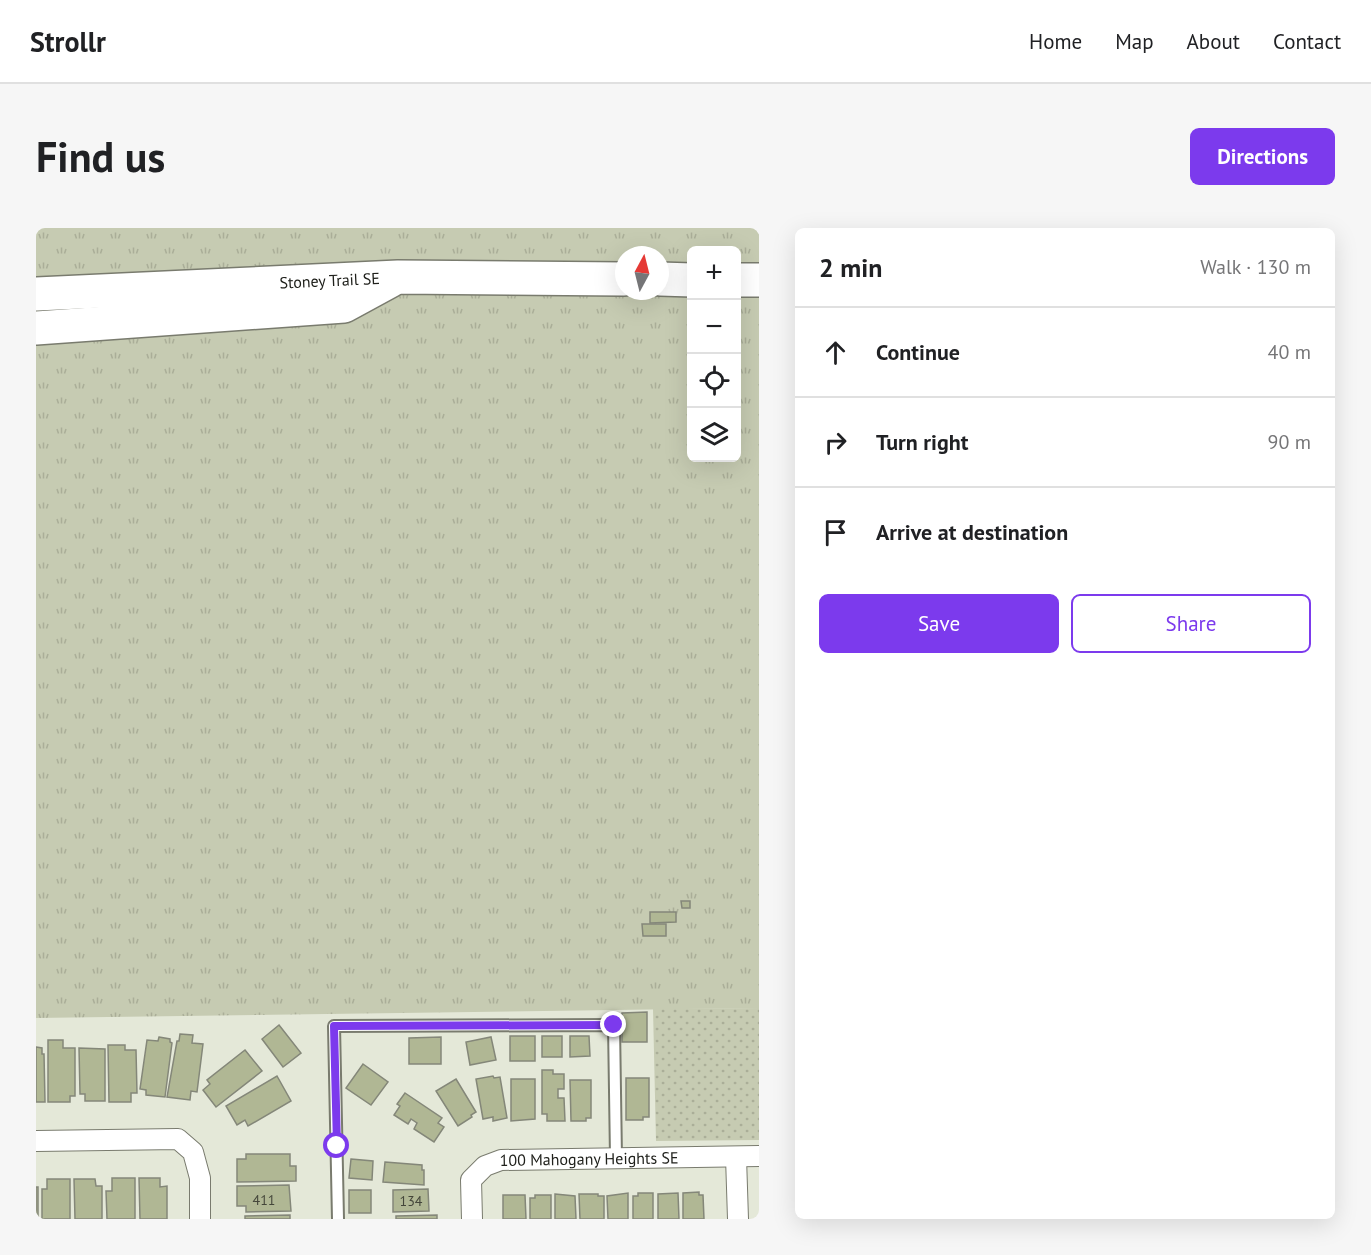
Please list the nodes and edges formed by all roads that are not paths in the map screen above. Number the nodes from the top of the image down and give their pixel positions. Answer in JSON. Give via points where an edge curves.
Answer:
{"nodes":[{"id":1,"x":398,"y":277,"type":"junction"},
{"id":2,"x":615,"y":279,"type":"edge"},
{"id":3,"x":669,"y":279,"type":"edge"},
{"id":4,"x":687,"y":280,"type":"edge"},
{"id":5,"x":741,"y":280,"type":"edge"},
{"id":6,"x":759,"y":280,"type":"edge"},
{"id":7,"x":36,"y":294,"type":"edge"},
{"id":8,"x":36,"y":328,"type":"edge"},
{"id":9,"x":36,"y":1141,"type":"edge"},
{"id":10,"x":749,"y":1156,"type":"edge"},
{"id":11,"x":616,"y":1158,"type":"junction"},
{"id":12,"x":200,"y":1219,"type":"edge"},
{"id":13,"x":338,"y":1219,"type":"edge"},
{"id":14,"x":472,"y":1219,"type":"edge"},
{"id":15,"x":738,"y":1219,"type":"edge"}],
"edges":[{"from":1,"to":2,"type":"highway","name":"Stoney Trail SE"},
{"from":1,"to":7,"type":"highway","name":"Stoney Trail SE"},
{"from":1,"to":8,"type":"highway","via":[[344,306]]},
{"from":3,"to":4,"type":"highway"},
{"from":5,"to":6,"type":"highway"},
{"from":9,"to":12,"type":"street","via":[[178,1139],[193,1152],[200,1178]]},
{"from":10,"to":11,"type":"street","name":"100 Mahogany Heights SE"},
{"from":10,"to":15,"type":"street"},
{"from":11,"to":13,"type":"lane","via":[[614,1025],[334,1026]]},
{"from":11,"to":14,"type":"street","name":"100 Mahogany Heights SE","via":[[501,1160],[485,1166],[471,1180]]}]}
